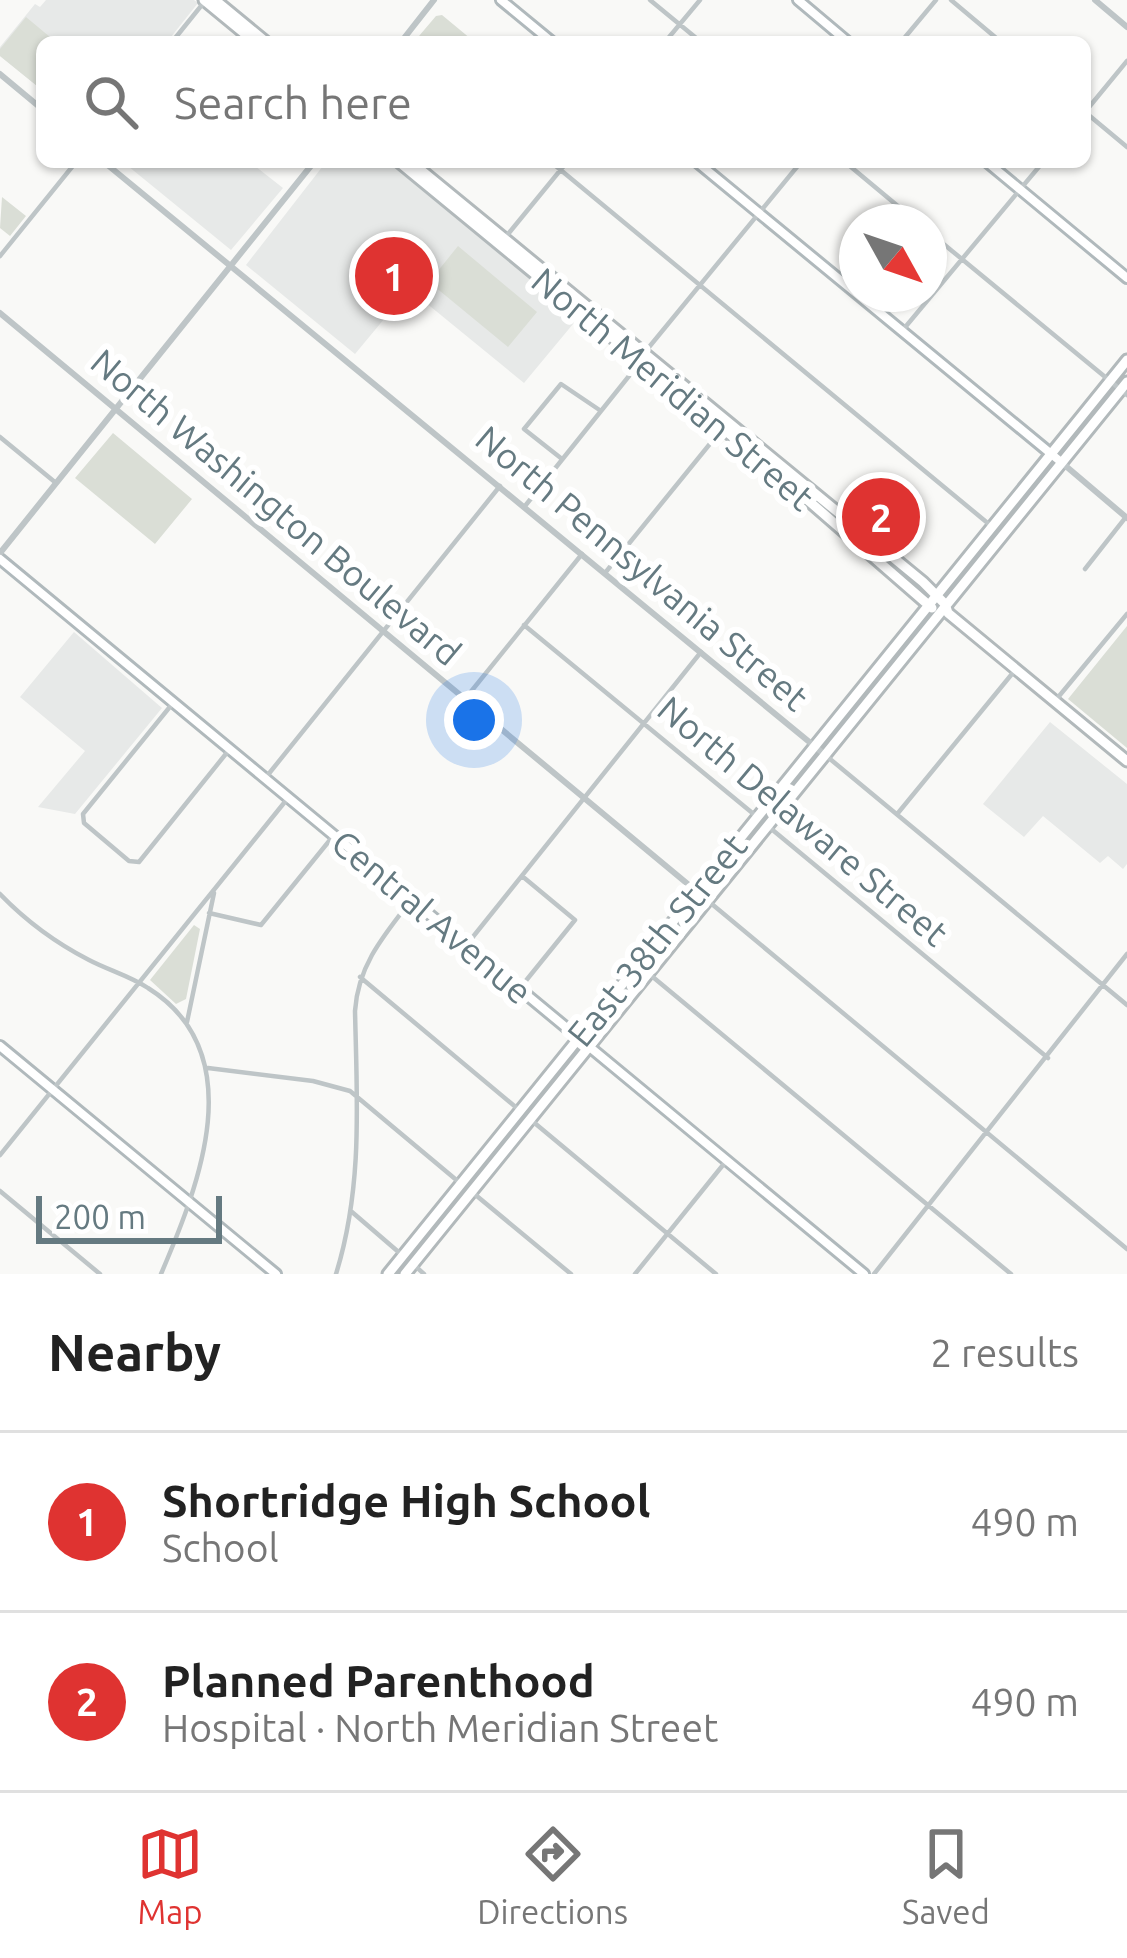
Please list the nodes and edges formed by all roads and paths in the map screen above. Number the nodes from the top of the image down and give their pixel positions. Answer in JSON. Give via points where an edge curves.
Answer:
{"nodes":[{"id":1,"x":205,"y":0,"type":"edge"},
{"id":2,"x":215,"y":0,"type":"edge"},
{"id":3,"x":434,"y":0,"type":"edge"},
{"id":4,"x":501,"y":0,"type":"edge"},
{"id":5,"x":650,"y":0,"type":"edge"},
{"id":6,"x":700,"y":0,"type":"edge"},
{"id":7,"x":798,"y":0,"type":"edge"},
{"id":8,"x":936,"y":0,"type":"edge"},
{"id":9,"x":951,"y":0,"type":"edge"},
{"id":10,"x":1095,"y":0,"type":"edge"},
{"id":11,"x":680,"y":25,"type":"junction"},
{"id":12,"x":1127,"y":27,"type":"edge"},
{"id":13,"x":177,"y":36,"type":"edge"},
{"id":14,"x":248,"y":36,"type":"edge"},
{"id":15,"x":259,"y":36,"type":"edge"},
{"id":16,"x":408,"y":36,"type":"edge"},
{"id":17,"x":545,"y":36,"type":"edge"},
{"id":18,"x":670,"y":36,"type":"edge"},
{"id":19,"x":694,"y":36,"type":"edge"},
{"id":20,"x":841,"y":36,"type":"edge"},
{"id":21,"x":907,"y":36,"type":"edge"},
{"id":22,"x":994,"y":36,"type":"edge"},
{"id":23,"x":1127,"y":62,"type":"edge"},
{"id":24,"x":0,"y":74,"type":"edge"},
{"id":25,"x":36,"y":104,"type":"edge"},
{"id":26,"x":1091,"y":105,"type":"edge"},
{"id":27,"x":1091,"y":117,"type":"edge"},
{"id":28,"x":1127,"y":146,"type":"edge"},
{"id":29,"x":71,"y":168,"type":"edge"},
{"id":30,"x":115,"y":168,"type":"edge"},
{"id":31,"x":309,"y":168,"type":"edge"},
{"id":32,"x":406,"y":168,"type":"edge"},
{"id":33,"x":419,"y":168,"type":"edge"},
{"id":34,"x":558,"y":168,"type":"edge"},
{"id":35,"x":704,"y":168,"type":"edge"},
{"id":36,"x":796,"y":168,"type":"edge"},
{"id":37,"x":852,"y":168,"type":"edge"},
{"id":38,"x":994,"y":168,"type":"edge"},
{"id":39,"x":1038,"y":168,"type":"edge"},
{"id":40,"x":560,"y":170,"type":"junction"},
{"id":41,"x":1020,"y":189,"type":"junction"},
{"id":42,"x":895,"y":204,"type":"edge"},
{"id":43,"x":759,"y":213,"type":"junction"},
{"id":44,"x":504,"y":238,"type":"junction"},
{"id":45,"x":947,"y":247,"type":"edge"},
{"id":46,"x":0,"y":256,"type":"edge"},
{"id":47,"x":962,"y":259,"type":"junction"},
{"id":48,"x":232,"y":265,"type":"junction"},
{"id":49,"x":1127,"y":278,"type":"edge"},
{"id":50,"x":700,"y":285,"type":"junction"},
{"id":51,"x":0,"y":313,"type":"edge"},
{"id":52,"x":902,"y":331,"type":"junction"},
{"id":53,"x":642,"y":358,"type":"junction"},
{"id":54,"x":1127,"y":361,"type":"edge"},
{"id":55,"x":1110,"y":381,"type":"junction"},
{"id":56,"x":1125,"y":389,"type":"edge"},
{"id":57,"x":116,"y":410,"type":"junction"},
{"id":58,"x":601,"y":411,"type":"junction"},
{"id":59,"x":722,"y":429,"type":"junction"},
{"id":60,"x":0,"y":437,"type":"edge"},
{"id":61,"x":1050,"y":453,"type":"junction"},
{"id":62,"x":562,"y":459,"type":"junction"},
{"id":63,"x":1061,"y":462,"type":"junction"},
{"id":64,"x":56,"y":483,"type":"junction"},
{"id":65,"x":500,"y":486,"type":"junction"},
{"id":66,"x":525,"y":506,"type":"junction"},
{"id":67,"x":1126,"y":518,"type":"edge"},
{"id":68,"x":990,"y":525,"type":"junction"},
{"id":69,"x":582,"y":554,"type":"junction"},
{"id":70,"x":0,"y":556,"type":"edge"},
{"id":71,"x":1084,"y":568,"type":"dead end"},
{"id":72,"x":605,"y":573,"type":"junction"},
{"id":73,"x":935,"y":594,"type":"junction"},
{"id":74,"x":927,"y":605,"type":"junction"},
{"id":75,"x":944,"y":610,"type":"junction"},
{"id":76,"x":1127,"y":614,"type":"edge"},
{"id":77,"x":524,"y":626,"type":"junction"},
{"id":78,"x":382,"y":632,"type":"junction"},
{"id":79,"x":701,"y":652,"type":"junction"},
{"id":80,"x":1016,"y":669,"type":"junction"},
{"id":81,"x":464,"y":700,"type":"junction"},
{"id":82,"x":1055,"y":701,"type":"junction"},
{"id":83,"x":172,"y":703,"type":"junction"},
{"id":84,"x":644,"y":724,"type":"junction"},
{"id":85,"x":814,"y":746,"type":"junction"},
{"id":86,"x":229,"y":749,"type":"junction"},
{"id":87,"x":824,"y":754,"type":"junction"},
{"id":88,"x":1127,"y":761,"type":"edge"},
{"id":89,"x":265,"y":778,"type":"junction"},
{"id":90,"x":288,"y":798,"type":"junction"},
{"id":91,"x":585,"y":799,"type":"junction"},
{"id":92,"x":897,"y":814,"type":"junction"},
{"id":93,"x":756,"y":816,"type":"junction"},
{"id":94,"x":767,"y":825,"type":"junction"},
{"id":95,"x":334,"y":835,"type":"junction"},
{"id":96,"x":522,"y":876,"type":"junction"},
{"id":97,"x":216,"y":887,"type":"junction"},
{"id":98,"x":696,"y":892,"type":"junction"},
{"id":99,"x":0,"y":893,"type":"edge"},
{"id":100,"x":412,"y":899,"type":"junction"},
{"id":101,"x":707,"y":900,"type":"junction"},
{"id":102,"x":209,"y":913,"type":"junction"},
{"id":103,"x":466,"y":945,"type":"junction"},
{"id":104,"x":1127,"y":954,"type":"edge"},
{"id":105,"x":648,"y":973,"type":"junction"},
{"id":106,"x":360,"y":977,"type":"junction"},
{"id":107,"x":139,"y":983,"type":"junction"},
{"id":108,"x":1104,"y":986,"type":"junction"},
{"id":109,"x":520,"y":989,"type":"junction"},
{"id":110,"x":1127,"y":1005,"type":"edge"},
{"id":111,"x":187,"y":1024,"type":"junction"},
{"id":112,"x":579,"y":1038,"type":"junction"},
{"id":113,"x":0,"y":1046,"type":"edge"},
{"id":114,"x":590,"y":1046,"type":"junction"},
{"id":115,"x":1048,"y":1058,"type":"junction"},
{"id":116,"x":208,"y":1068,"type":"junction"},
{"id":117,"x":53,"y":1090,"type":"junction"},
{"id":118,"x":356,"y":1096,"type":"junction"},
{"id":119,"x":520,"y":1111,"type":"junction"},
{"id":120,"x":530,"y":1120,"type":"junction"},
{"id":121,"x":987,"y":1133,"type":"junction"},
{"id":122,"x":0,"y":1155,"type":"edge"},
{"id":123,"x":727,"y":1160,"type":"junction"},
{"id":124,"x":461,"y":1184,"type":"junction"},
{"id":125,"x":0,"y":1192,"type":"edge"},
{"id":126,"x":472,"y":1192,"type":"junction"},
{"id":127,"x":188,"y":1202,"type":"junction"},
{"id":128,"x":929,"y":1206,"type":"junction"},
{"id":129,"x":352,"y":1212,"type":"junction"},
{"id":130,"x":668,"y":1234,"type":"junction"},
{"id":131,"x":1127,"y":1249,"type":"edge"},
{"id":132,"x":403,"y":1256,"type":"junction"},
{"id":133,"x":409,"y":1269,"type":"edge"},
{"id":134,"x":100,"y":1274,"type":"edge"},
{"id":135,"x":161,"y":1274,"type":"edge"},
{"id":136,"x":276,"y":1274,"type":"edge"},
{"id":137,"x":336,"y":1274,"type":"edge"},
{"id":138,"x":388,"y":1274,"type":"edge"},
{"id":139,"x":424,"y":1274,"type":"edge"},
{"id":140,"x":571,"y":1274,"type":"edge"},
{"id":141,"x":635,"y":1274,"type":"edge"},
{"id":142,"x":716,"y":1274,"type":"edge"},
{"id":143,"x":864,"y":1274,"type":"edge"},
{"id":144,"x":874,"y":1274,"type":"edge"},
{"id":145,"x":1011,"y":1274,"type":"edge"}],
"edges":[{"from":1,"to":13,"type":"street"},
{"from":1,"to":14,"type":"main road"},
{"from":2,"to":15,"type":"main road"},
{"from":3,"to":16,"type":"street"},
{"from":4,"to":17,"type":"main road"},
{"from":5,"to":11,"type":"street"},
{"from":6,"to":11,"type":"street"},
{"from":7,"to":20,"type":"main road"},
{"from":8,"to":21,"type":"street"},
{"from":9,"to":22,"type":"street"},
{"from":10,"to":12,"type":"street"},
{"from":11,"to":18,"type":"street"},
{"from":11,"to":19,"type":"street"},
{"from":23,"to":26,"type":"street"},
{"from":24,"to":25,"type":"street"},
{"from":27,"to":28,"type":"street"},
{"from":29,"to":46,"type":"street"},
{"from":30,"to":48,"type":"street","name":"North Pennsylvania Street"},
{"from":31,"to":48,"type":"street"},
{"from":32,"to":53,"type":"main road","name":"North Meridian Street"},
{"from":33,"to":44,"type":"main road","name":"North Meridian Street"},
{"from":34,"to":40,"type":"street"},
{"from":35,"to":43,"type":"main road"},
{"from":36,"to":43,"type":"street"},
{"from":37,"to":42,"type":"street"},
{"from":38,"to":41,"type":"main road"},
{"from":39,"to":41,"type":"street"},
{"from":40,"to":44,"type":"street"},
{"from":40,"to":50,"type":"street"},
{"from":41,"to":47,"type":"street"},
{"from":41,"to":49,"type":"main road"},
{"from":43,"to":50,"type":"street"},
{"from":43,"to":52,"type":"main road"},
{"from":44,"to":53,"type":"main road","name":"North Meridian Street"},
{"from":45,"to":47,"type":"street"},
{"from":47,"to":52,"type":"street"},
{"from":47,"to":55,"type":"street"},
{"from":48,"to":57,"type":"street"},
{"from":48,"to":65,"type":"street","name":"North Pennsylvania Street"},
{"from":50,"to":53,"type":"street"},
{"from":50,"to":68,"type":"street"},
{"from":51,"to":57,"type":"street","name":"North Washington Boulevard"},
{"from":52,"to":61,"type":"main road"},
{"from":53,"to":58,"type":"street"},
{"from":53,"to":59,"type":"main road","name":"North Meridian Street"},
{"from":53,"to":73,"type":"main road","name":"North Meridian Street"},
{"from":54,"to":55,"type":"main road","name":"East 38th Street"},
{"from":55,"to":56,"type":"street"},
{"from":55,"to":61,"type":"main road","name":"East 38th Street"},
{"from":56,"to":63,"type":"main road","name":"East 38th Street"},
{"from":57,"to":64,"type":"street"},
{"from":57,"to":78,"type":"street","name":"North Washington Boulevard"},
{"from":58,"to":62,"type":"street"},
{"from":58,"to":62,"type":"street","via":[[562,383],[552,394],[524,429]]},
{"from":59,"to":72,"type":"street"},
{"from":59,"to":74,"type":"main road","name":"North Meridian Street"},
{"from":60,"to":64,"type":"street"},
{"from":61,"to":63,"type":"main road"},
{"from":61,"to":68,"type":"main road","name":"East 38th Street"},
{"from":62,"to":66,"type":"street"},
{"from":63,"to":67,"type":"street"},
{"from":63,"to":75,"type":"main road","name":"East 38th Street"},
{"from":64,"to":70,"type":"street"},
{"from":65,"to":66,"type":"street","name":"North Pennsylvania Street"},
{"from":65,"to":78,"type":"street"},
{"from":66,"to":69,"type":"street","name":"North Pennsylvania Street"},
{"from":67,"to":71,"type":"street"},
{"from":68,"to":73,"type":"main road","name":"East 38th Street"},
{"from":69,"to":72,"type":"street","name":"North Pennsylvania Street"},
{"from":69,"to":77,"type":"street"},
{"from":70,"to":83,"type":"main road","name":"Central Avenue"},
{"from":72,"to":79,"type":"street","name":"North Pennsylvania Street"},
{"from":73,"to":74,"type":"main road","name":"East 38th Street"},
{"from":73,"to":75,"type":"main road","name":"North Meridian Street"},
{"from":74,"to":75,"type":"main road","name":"North Meridian Street"},
{"from":74,"to":85,"type":"main road","name":"East 38th Street"},
{"from":75,"to":80,"type":"main road","name":"North Meridian Street"},
{"from":75,"to":87,"type":"main road","name":"East 38th Street"},
{"from":76,"to":82,"type":"street"},
{"from":77,"to":81,"type":"street"},
{"from":77,"to":84,"type":"street","name":"North Delaware Street"},
{"from":78,"to":81,"type":"street","name":"North Washington Boulevard"},
{"from":78,"to":89,"type":"street"},
{"from":79,"to":84,"type":"street"},
{"from":79,"to":85,"type":"street","name":"North Pennsylvania Street"},
{"from":80,"to":82,"type":"main road","name":"North Meridian Street"},
{"from":80,"to":92,"type":"street"},
{"from":81,"to":91,"type":"street","name":"North Washington Boulevard"},
{"from":82,"to":88,"type":"main road","name":"North Meridian Street"},
{"from":83,"to":86,"type":"main road","name":"Central Avenue"},
{"from":83,"to":86,"type":"street","via":[[82,814],[107,843],[139,862]]},
{"from":84,"to":91,"type":"street"},
{"from":84,"to":93,"type":"street","name":"North Delaware Street"},
{"from":85,"to":87,"type":"street","name":"North Pennsylvania Street"},
{"from":85,"to":93,"type":"main road","name":"East 38th Street"},
{"from":86,"to":89,"type":"main road","name":"Central Avenue"},
{"from":87,"to":92,"type":"street","name":"North Pennsylvania Street"},
{"from":87,"to":94,"type":"main road","name":"East 38th Street"},
{"from":89,"to":90,"type":"main road","name":"Central Avenue"},
{"from":90,"to":95,"type":"main road","name":"Central Avenue"},
{"from":90,"to":97,"type":"street"},
{"from":91,"to":96,"type":"street"},
{"from":91,"to":98,"type":"street","name":"North Washington Boulevard"},
{"from":92,"to":108,"type":"street","name":"North Pennsylvania Street"},
{"from":93,"to":94,"type":"street","name":"North Delaware Street"},
{"from":93,"to":98,"type":"main road","name":"East 38th Street"},
{"from":94,"to":101,"type":"main road","name":"East 38th Street"},
{"from":94,"to":115,"type":"street","name":"North Delaware Street"},
{"from":95,"to":100,"type":"main road","name":"Central Avenue"},
{"from":95,"to":102,"type":"street","via":[[262,925]]},
{"from":96,"to":103,"type":"street"},
{"from":96,"to":109,"type":"street","via":[[575,920]]},
{"from":97,"to":102,"type":"street"},
{"from":97,"to":107,"type":"street"},
{"from":98,"to":101,"type":"street","name":"North Washington Boulevard"},
{"from":98,"to":112,"type":"main road","name":"East 38th Street"},
{"from":99,"to":107,"type":"street","via":[[60,944]]},
{"from":100,"to":103,"type":"main road","name":"Central Avenue"},
{"from":100,"to":106,"type":"street"},
{"from":101,"to":105,"type":"main road","name":"East 38th Street"},
{"from":101,"to":121,"type":"street","name":"North Washington Boulevard"},
{"from":102,"to":111,"type":"street"},
{"from":103,"to":109,"type":"main road","name":"Central Avenue"},
{"from":104,"to":108,"type":"street"},
{"from":105,"to":114,"type":"main road","name":"East 38th Street"},
{"from":105,"to":128,"type":"street"},
{"from":106,"to":118,"type":"street"},
{"from":106,"to":119,"type":"street"},
{"from":107,"to":111,"type":"street"},
{"from":107,"to":117,"type":"street"},
{"from":108,"to":110,"type":"street","name":"North Pennsylvania Street"},
{"from":108,"to":115,"type":"street"},
{"from":109,"to":112,"type":"main road","name":"Central Avenue"},
{"from":111,"to":116,"type":"street"},
{"from":112,"to":114,"type":"main road","name":"Central Avenue"},
{"from":112,"to":119,"type":"main road","name":"East 38th Street"},
{"from":113,"to":117,"type":"main road"},
{"from":114,"to":120,"type":"main road","name":"East 38th Street"},
{"from":114,"to":123,"type":"main road","name":"Central Avenue"},
{"from":115,"to":121,"type":"street"},
{"from":116,"to":118,"type":"street","via":[[316,1082]]},
{"from":116,"to":127,"type":"street","via":[[208,1122]]},
{"from":117,"to":122,"type":"street"},
{"from":117,"to":127,"type":"main road"},
{"from":118,"to":124,"type":"street"},
{"from":118,"to":129,"type":"street"},
{"from":119,"to":120,"type":"street"},
{"from":119,"to":124,"type":"main road","name":"East 38th Street"},
{"from":120,"to":126,"type":"main road","name":"East 38th Street"},
{"from":120,"to":130,"type":"street"},
{"from":121,"to":128,"type":"street"},
{"from":121,"to":131,"type":"street","name":"North Washington Boulevard"},
{"from":123,"to":130,"type":"street"},
{"from":123,"to":143,"type":"main road","name":"Central Avenue"},
{"from":124,"to":132,"type":"main road","name":"East 38th Street"},
{"from":125,"to":134,"type":"street"},
{"from":126,"to":133,"type":"main road","name":"East 38th Street"},
{"from":126,"to":140,"type":"street"},
{"from":127,"to":135,"type":"street"},
{"from":127,"to":136,"type":"main road"},
{"from":128,"to":144,"type":"street"},
{"from":128,"to":145,"type":"street"},
{"from":129,"to":132,"type":"street"},
{"from":129,"to":137,"type":"street"},
{"from":130,"to":141,"type":"street"},
{"from":130,"to":142,"type":"street"},
{"from":132,"to":138,"type":"main road","name":"East 38th Street"},
{"from":133,"to":139,"type":"street"}]}
